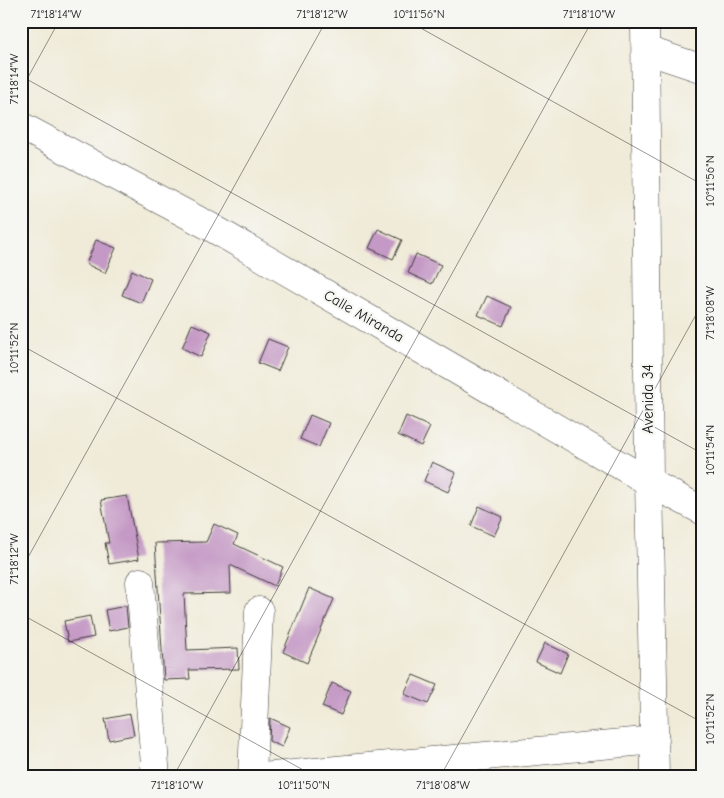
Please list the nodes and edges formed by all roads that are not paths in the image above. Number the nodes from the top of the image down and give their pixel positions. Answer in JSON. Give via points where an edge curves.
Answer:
{"nodes":[{"id":1,"x":645,"y":21,"type":"edge"},
{"id":2,"x":646,"y":50,"type":"junction"},
{"id":3,"x":703,"y":69,"type":"edge"},
{"id":4,"x":21,"y":126,"type":"edge"},
{"id":5,"x":649,"y":482,"type":"junction"},
{"id":6,"x":703,"y":511,"type":"edge"},
{"id":7,"x":140,"y":582,"type":"dead end"},
{"id":8,"x":259,"y":611,"type":"dead end"},
{"id":9,"x":655,"y":740,"type":"junction"},
{"id":10,"x":156,"y":777,"type":"edge"},
{"id":11,"x":252,"y":777,"type":"edge"},
{"id":12,"x":262,"y":777,"type":"edge"},
{"id":13,"x":656,"y":777,"type":"edge"}],
"edges":[{"from":1,"to":2,"type":"street","name":"Avenida 34"},
{"from":2,"to":3,"type":"street"},
{"from":2,"to":5,"type":"street","name":"Avenida 34"},
{"from":4,"to":5,"type":"street","name":"Calle Miranda","via":[[209,226]]},
{"from":5,"to":6,"type":"street","name":"Calle Miranda"},
{"from":5,"to":9,"type":"street","name":"Avenida 34"},
{"from":7,"to":10,"type":"street"},
{"from":8,"to":11,"type":"street"},
{"from":9,"to":12,"type":"street"},
{"from":9,"to":13,"type":"street","name":"Avenida 34"}]}
